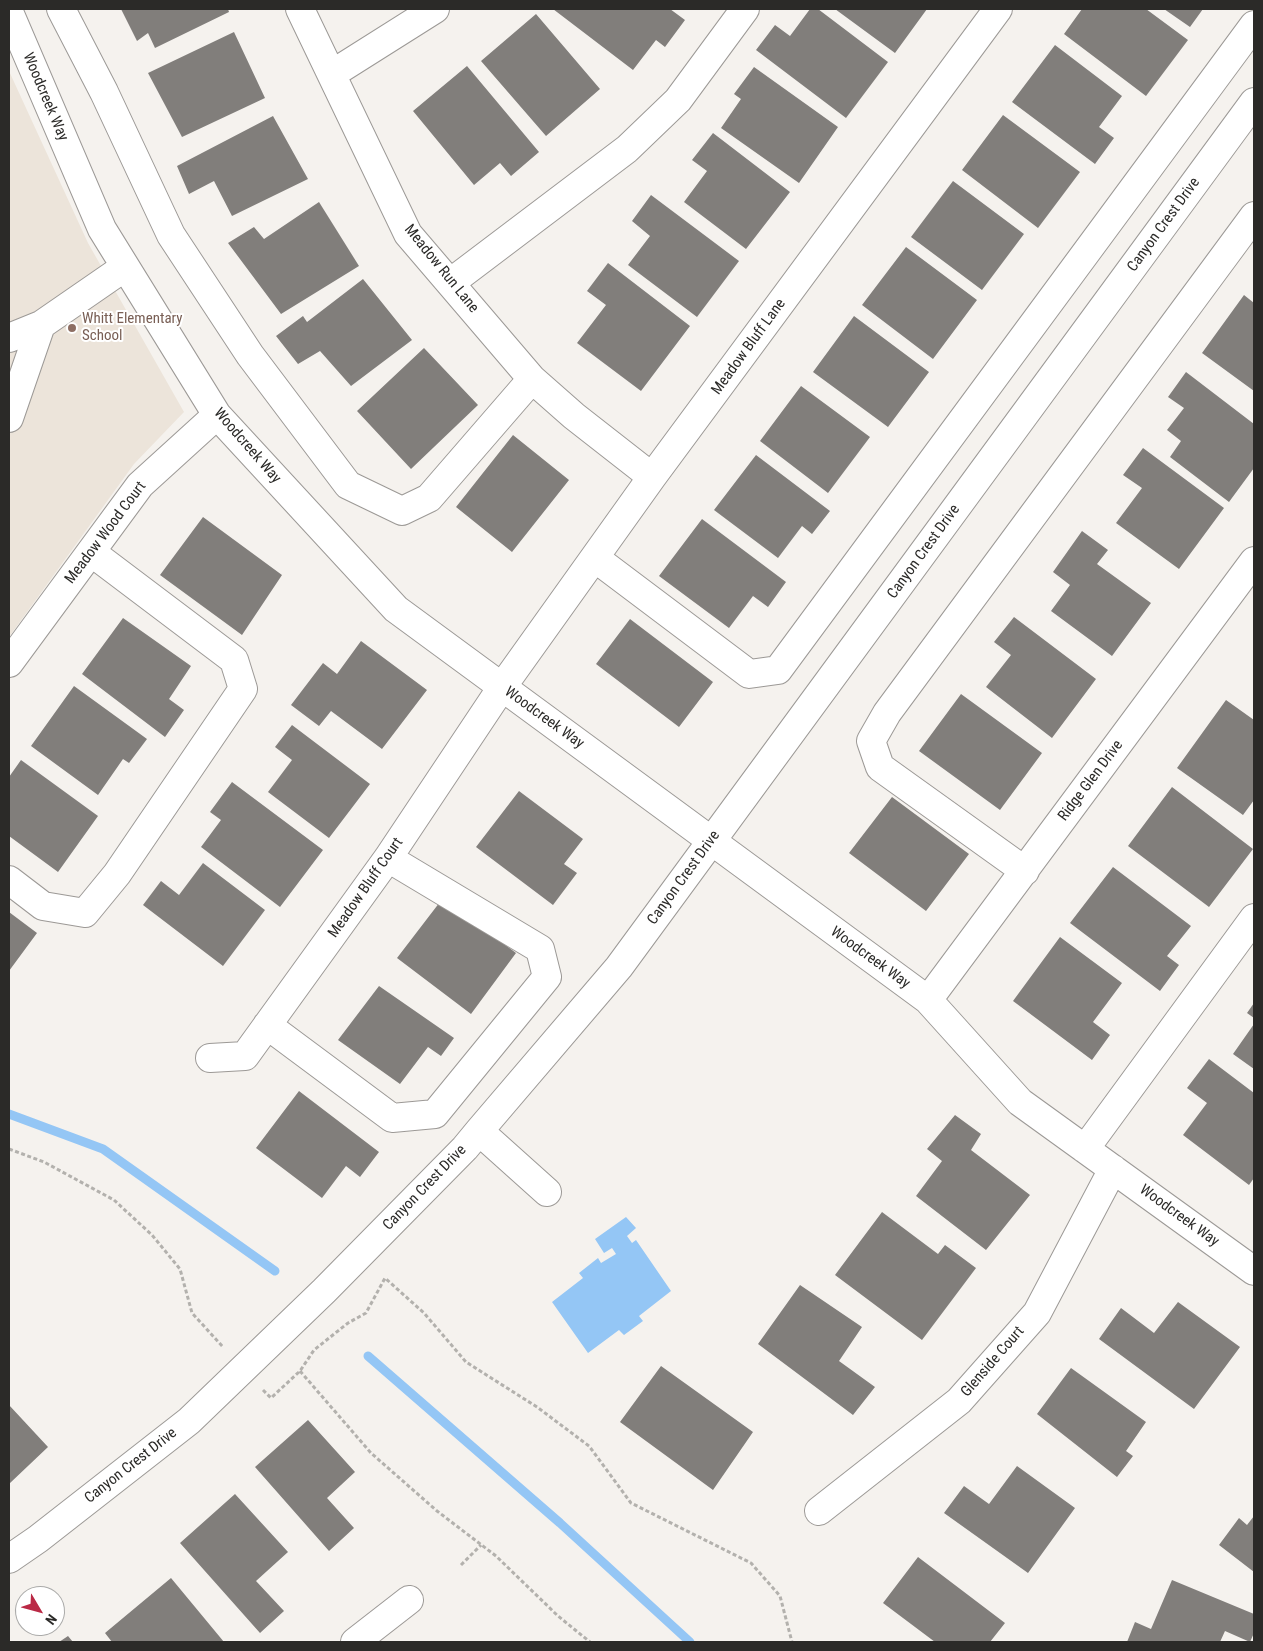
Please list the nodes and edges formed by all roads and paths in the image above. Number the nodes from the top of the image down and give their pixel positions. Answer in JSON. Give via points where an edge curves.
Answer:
{"nodes":[{"id":1,"x":61,"y":9,"type":"edge"},
{"id":2,"x":300,"y":9,"type":"edge"},
{"id":3,"x":435,"y":9,"type":"edge"},
{"id":4,"x":745,"y":9,"type":"edge"},
{"id":5,"x":998,"y":9,"type":"edge"},
{"id":6,"x":9,"y":12,"type":"edge"},
{"id":7,"x":1254,"y":25,"type":"edge"},
{"id":8,"x":332,"y":74,"type":"junction"},
{"id":9,"x":1254,"y":102,"type":"edge"},
{"id":10,"x":1254,"y":216,"type":"edge"},
{"id":11,"x":124,"y":266,"type":"junction"},
{"id":12,"x":450,"y":283,"type":"junction"},
{"id":13,"x":41,"y":325,"type":"junction"},
{"id":14,"x":9,"y":338,"type":"edge"},
{"id":15,"x":532,"y":379,"type":"junction"},
{"id":16,"x":217,"y":415,"type":"junction"},
{"id":17,"x":9,"y":418,"type":"edge"},
{"id":18,"x":652,"y":477,"type":"junction"},
{"id":19,"x":91,"y":552,"type":"junction"},
{"id":20,"x":595,"y":558,"type":"junction"},
{"id":21,"x":1254,"y":561,"type":"edge"},
{"id":22,"x":9,"y":664,"type":"edge"},
{"id":23,"x":502,"y":687,"type":"junction"},
{"id":24,"x":711,"y":841,"type":"junction"},
{"id":25,"x":388,"y":858,"type":"junction"},
{"id":26,"x":1025,"y":871,"type":"junction"},
{"id":27,"x":9,"y":880,"type":"edge"},
{"id":28,"x":1254,"y":918,"type":"edge"},
{"id":29,"x":928,"y":1000,"type":"junction"},
{"id":30,"x":267,"y":1024,"type":"junction"},
{"id":31,"x":210,"y":1058,"type":"dead end"},
{"id":32,"x":480,"y":1131,"type":"junction"},
{"id":33,"x":9,"y":1149,"type":"edge"},
{"id":34,"x":1084,"y":1149,"type":"junction"},
{"id":35,"x":1113,"y":1169,"type":"junction"},
{"id":36,"x":547,"y":1192,"type":"dead end"},
{"id":37,"x":1254,"y":1270,"type":"edge"},
{"id":38,"x":242,"y":1370,"type":"junction"},
{"id":39,"x":300,"y":1372,"type":"junction"},
{"id":40,"x":820,"y":1511,"type":"dead end"},
{"id":41,"x":481,"y":1545,"type":"junction"},
{"id":42,"x":9,"y":1559,"type":"edge"},
{"id":43,"x":462,"y":1565,"type":"dead end"},
{"id":44,"x":409,"y":1600,"type":"dead end"},
{"id":45,"x":355,"y":1642,"type":"edge"},
{"id":46,"x":590,"y":1642,"type":"edge"},
{"id":47,"x":792,"y":1642,"type":"edge"}],
"edges":[{"from":1,"to":15,"type":"street","via":[[171,235],[250,354],[348,485],[402,511],[429,498]]},
{"from":2,"to":8,"type":"street","name":"Meadow Run Lane"},
{"from":3,"to":8,"type":"street"},
{"from":4,"to":12,"type":"street","via":[[678,100],[627,149]]},
{"from":5,"to":18,"type":"street","name":"Meadow Bluff Lane"},
{"from":6,"to":11,"type":"street","name":"Woodcreek Way","via":[[102,229]]},
{"from":7,"to":20,"type":"street","via":[[778,670],[749,674]]},
{"from":8,"to":12,"type":"street","name":"Meadow Run Lane","via":[[408,234]]},
{"from":9,"to":24,"type":"street","name":"Canyon Crest Drive"},
{"from":10,"to":26,"type":"street","via":[[887,713],[871,741],[880,767]]},
{"from":11,"to":13,"type":"street"},
{"from":11,"to":16,"type":"street","name":"Woodcreek Way"},
{"from":12,"to":15,"type":"street","name":"Meadow Run Lane"},
{"from":13,"to":14,"type":"street"},
{"from":13,"to":17,"type":"street"},
{"from":15,"to":18,"type":"street","name":"Meadow Run Lane"},
{"from":16,"to":19,"type":"street","name":"Meadow Wood Court","via":[[140,485]]},
{"from":16,"to":23,"type":"street","name":"Woodcreek Way","via":[[396,609]]},
{"from":18,"to":20,"type":"street","name":"Meadow Bluff Lane"},
{"from":19,"to":22,"type":"street","name":"Meadow Wood Court"},
{"from":19,"to":27,"type":"street","via":[[234,660],[242,689],[117,874],[85,912],[43,906]]},
{"from":20,"to":23,"type":"street","name":"Meadow Bluff Lane"},
{"from":21,"to":26,"type":"street","name":"Ridge Glen Drive"},
{"from":23,"to":24,"type":"street","name":"Woodcreek Way"},
{"from":23,"to":25,"type":"street","name":"Meadow Bluff Court"},
{"from":24,"to":29,"type":"street","name":"Woodcreek Way"},
{"from":24,"to":32,"type":"street","name":"Canyon Crest Drive","via":[[619,967]]},
{"from":25,"to":30,"type":"street","name":"Meadow Bluff Court"},
{"from":25,"to":30,"type":"street","via":[[540,949],[547,977],[435,1114],[392,1118]]},
{"from":26,"to":29,"type":"street","name":"Ridge Glen Drive"},
{"from":28,"to":34,"type":"street"},
{"from":29,"to":34,"type":"street","name":"Woodcreek Way","via":[[1020,1102]]},
{"from":30,"to":31,"type":"street","name":"Meadow Bluff Court","via":[[245,1056]]},
{"from":32,"to":36,"type":"street"},
{"from":32,"to":38,"type":"street","name":"Canyon Crest Drive"},
{"from":33,"to":38,"type":"path","via":[[44,1162],[114,1200],[152,1235],[180,1269],[192,1313]]},
{"from":34,"to":35,"type":"street","name":"Woodcreek Way"},
{"from":35,"to":37,"type":"street","name":"Woodcreek Way"},
{"from":35,"to":40,"type":"street","name":"Glenside Court","via":[[1037,1313],[959,1401]]},
{"from":38,"to":39,"type":"path","via":[[271,1398]]},
{"from":38,"to":42,"type":"street","name":"Canyon Crest Drive","via":[[189,1421]]},
{"from":39,"to":41,"type":"path","via":[[371,1453]]},
{"from":39,"to":47,"type":"path","via":[[314,1350],[366,1313],[385,1278],[424,1313],[466,1362],[589,1446],[630,1503],[751,1563],[780,1596]]},
{"from":41,"to":43,"type":"path"},
{"from":41,"to":46,"type":"path"},
{"from":44,"to":45,"type":"street"}]}
